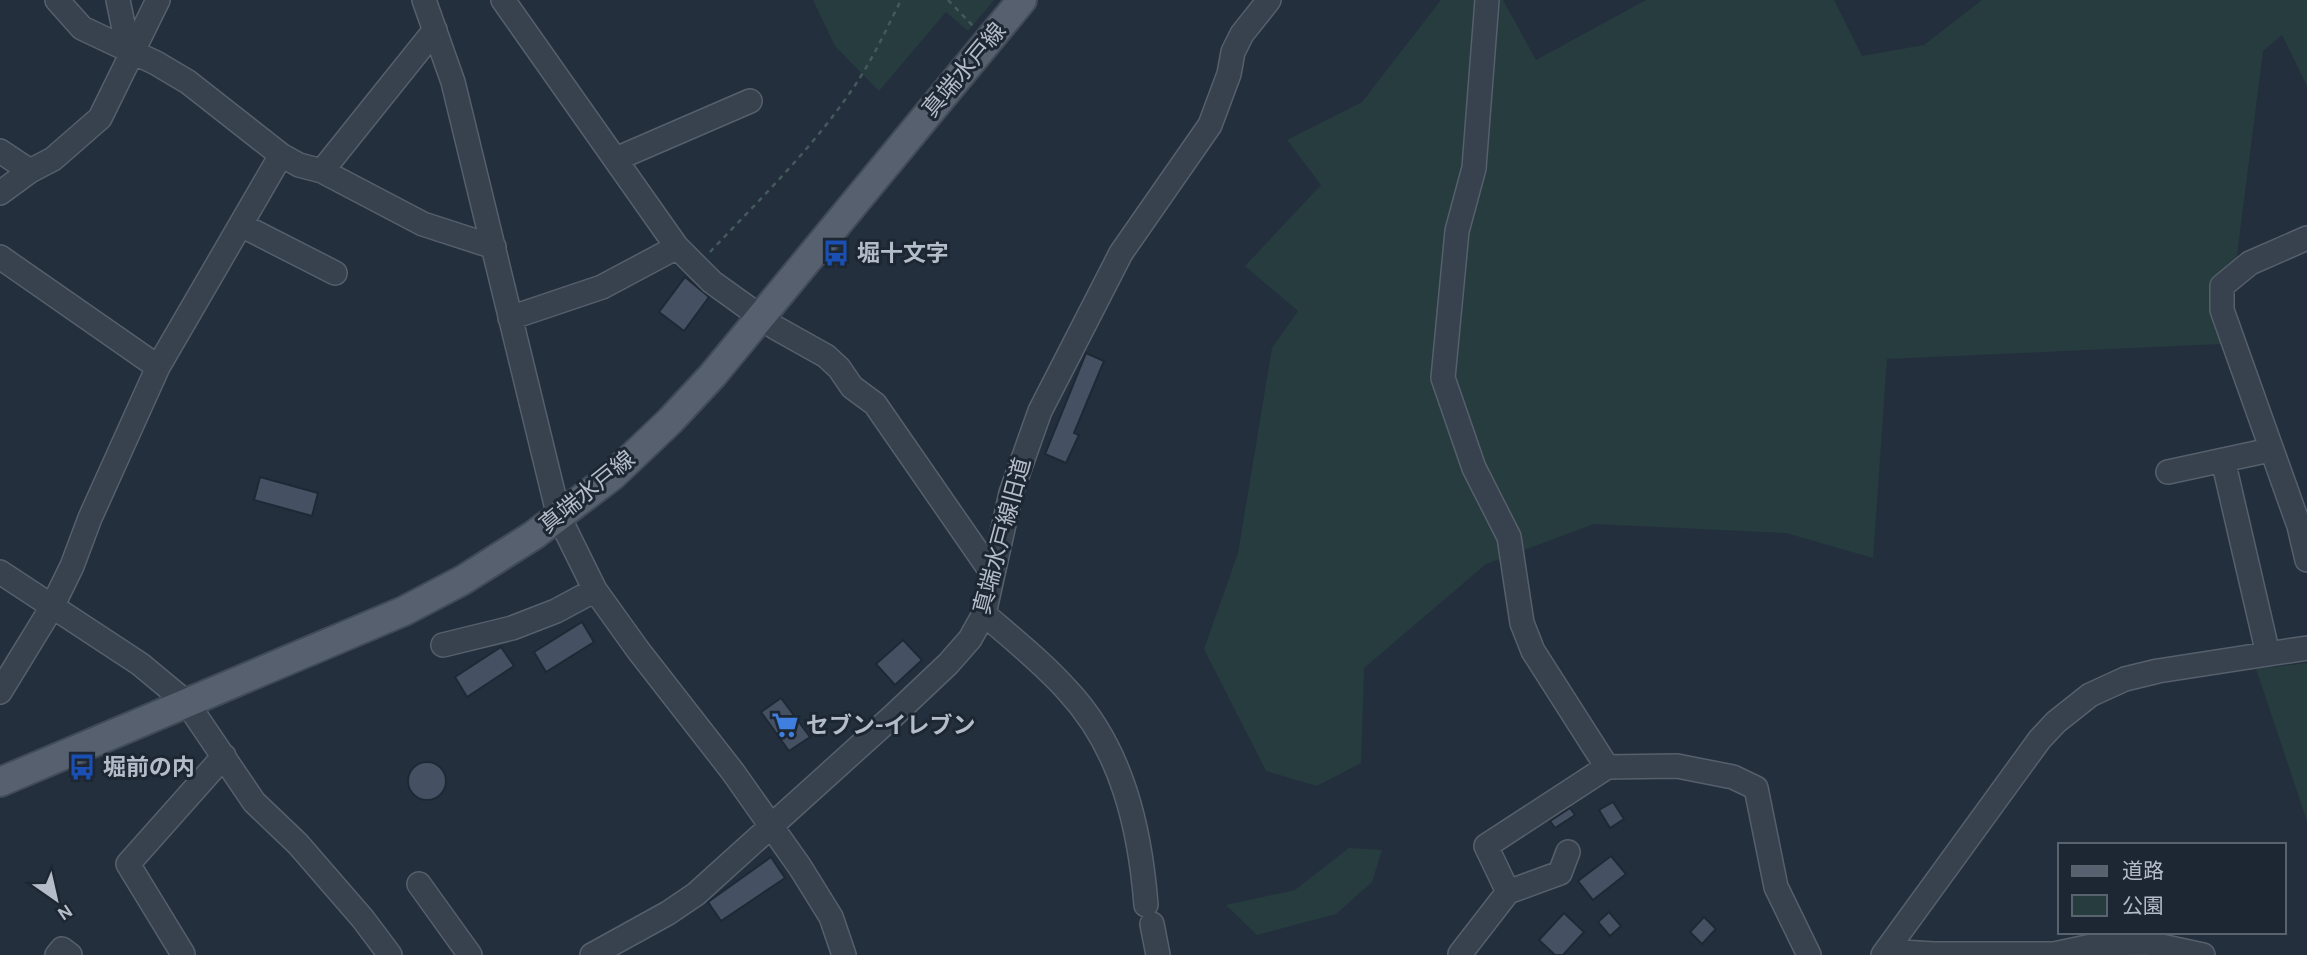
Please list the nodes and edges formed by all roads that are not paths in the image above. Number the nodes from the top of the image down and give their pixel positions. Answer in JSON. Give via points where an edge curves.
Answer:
{"nodes":[{"id":1,"x":57,"y":0,"type":"edge"},
{"id":2,"x":118,"y":0,"type":"edge"},
{"id":3,"x":158,"y":0,"type":"edge"},
{"id":4,"x":424,"y":0,"type":"edge"},
{"id":5,"x":503,"y":0,"type":"edge"},
{"id":6,"x":1022,"y":0,"type":"edge"},
{"id":7,"x":1269,"y":0,"type":"edge"},
{"id":8,"x":1487,"y":0,"type":"edge"},
{"id":9,"x":435,"y":30,"type":"junction"},
{"id":10,"x":133,"y":51,"type":"junction"},
{"id":11,"x":750,"y":101,"type":"dead end"},
{"id":12,"x":0,"y":151,"type":"edge"},
{"id":13,"x":281,"y":155,"type":"junction"},
{"id":14,"x":616,"y":159,"type":"junction"},
{"id":15,"x":30,"y":171,"type":"junction"},
{"id":16,"x":322,"y":171,"type":"junction"},
{"id":17,"x":0,"y":193,"type":"edge"},
{"id":18,"x":240,"y":225,"type":"junction"},
{"id":19,"x":2307,"y":238,"type":"edge"},
{"id":20,"x":494,"y":247,"type":"junction"},
{"id":21,"x":677,"y":247,"type":"junction"},
{"id":22,"x":0,"y":257,"type":"edge"},
{"id":23,"x":335,"y":273,"type":"dead end"},
{"id":24,"x":761,"y":316,"type":"junction"},
{"id":25,"x":510,"y":318,"type":"junction"},
{"id":26,"x":158,"y":367,"type":"junction"},
{"id":27,"x":2270,"y":450,"type":"junction"},
{"id":28,"x":2223,"y":460,"type":"junction"},
{"id":29,"x":2168,"y":472,"type":"dead end"},
{"id":30,"x":559,"y":517,"type":"junction"},
{"id":31,"x":2307,"y":560,"type":"edge"},
{"id":32,"x":0,"y":572,"type":"edge"},
{"id":33,"x":992,"y":573,"type":"junction"},
{"id":34,"x":595,"y":590,"type":"junction"},
{"id":35,"x":51,"y":607,"type":"junction"},
{"id":36,"x":984,"y":614,"type":"junction"},
{"id":37,"x":443,"y":645,"type":"dead end"},
{"id":38,"x":2307,"y":648,"type":"edge"},
{"id":39,"x":2268,"y":654,"type":"junction"},
{"id":40,"x":2,"y":683,"type":"edge"},
{"id":41,"x":187,"y":703,"type":"junction"},
{"id":42,"x":224,"y":756,"type":"junction"},
{"id":43,"x":1607,"y":767,"type":"junction"},
{"id":44,"x":0,"y":782,"type":"edge"},
{"id":45,"x":771,"y":827,"type":"junction"},
{"id":46,"x":1568,"y":852,"type":"dead end"},
{"id":47,"x":419,"y":884,"type":"dead end"},
{"id":48,"x":1508,"y":892,"type":"junction"},
{"id":49,"x":1885,"y":953,"type":"edge"},
{"id":50,"x":183,"y":954,"type":"edge"},
{"id":51,"x":57,"y":955,"type":"edge"},
{"id":52,"x":70,"y":955,"type":"edge"},
{"id":53,"x":390,"y":955,"type":"edge"},
{"id":54,"x":470,"y":955,"type":"edge"},
{"id":55,"x":592,"y":955,"type":"edge"},
{"id":56,"x":844,"y":955,"type":"edge"},
{"id":57,"x":1157,"y":955,"type":"edge"},
{"id":58,"x":1461,"y":955,"type":"edge"},
{"id":59,"x":1809,"y":955,"type":"edge"},
{"id":60,"x":2203,"y":955,"type":"edge"}],
"edges":[{"from":1,"to":10,"type":"street","via":[[82,28]]},
{"from":2,"to":10,"type":"street"},
{"from":3,"to":10,"type":"street"},
{"from":4,"to":9,"type":"street"},
{"from":5,"to":14,"type":"street"},
{"from":6,"to":24,"type":"main road","name":"真端水戸線"},
{"from":7,"to":33,"type":"street","name":"真端水戸線旧道","via":[[1242,34],[1210,125],[1121,253],[1040,411],[1011,493]]},
{"from":8,"to":43,"type":"street","via":[[1474,168],[1457,231],[1443,377],[1474,468],[1509,537],[1522,623],[1533,651]]},
{"from":9,"to":16,"type":"street"},
{"from":9,"to":20,"type":"street","via":[[453,82]]},
{"from":10,"to":13,"type":"street","via":[[188,82]]},
{"from":10,"to":15,"type":"street","via":[[100,118],[53,159]]},
{"from":11,"to":14,"type":"street"},
{"from":12,"to":15,"type":"street"},
{"from":13,"to":16,"type":"street"},
{"from":13,"to":18,"type":"street"},
{"from":14,"to":21,"type":"street"},
{"from":15,"to":17,"type":"street"},
{"from":16,"to":20,"type":"street","via":[[423,224]]},
{"from":18,"to":23,"type":"street"},
{"from":18,"to":26,"type":"street"},
{"from":19,"to":27,"type":"street","via":[[2250,263],[2222,286],[2222,310]]},
{"from":20,"to":25,"type":"street"},
{"from":21,"to":24,"type":"street","via":[[712,282]]},
{"from":21,"to":25,"type":"street","via":[[602,287]]},
{"from":22,"to":26,"type":"street"},
{"from":24,"to":30,"type":"main road","name":"真端水戸線","via":[[670,421],[612,476]]},
{"from":24,"to":33,"type":"street","via":[[827,356],[852,387],[874,404]]},
{"from":25,"to":30,"type":"street"},
{"from":26,"to":35,"type":"street"},
{"from":27,"to":28,"type":"street"},
{"from":27,"to":31,"type":"street"},
{"from":28,"to":29,"type":"street"},
{"from":28,"to":39,"type":"street"},
{"from":30,"to":34,"type":"street"},
{"from":30,"to":41,"type":"main road","name":"真端水戸線","via":[[463,580],[404,611]]},
{"from":32,"to":35,"type":"street"},
{"from":33,"to":36,"type":"street","name":"真端水戸線旧道"},
{"from":34,"to":37,"type":"street","via":[[512,628]]},
{"from":34,"to":45,"type":"street"},
{"from":35,"to":40,"type":"street"},
{"from":35,"to":41,"type":"street","via":[[140,664]]},
{"from":36,"to":45,"type":"street","name":"真端水戸線旧道","via":[[948,664]]},
{"from":36,"to":57,"type":"street","via":[[1070,692],[1092,720],[1125,786]]},
{"from":38,"to":39,"type":"street"},
{"from":39,"to":49,"type":"street","via":[[2125,679],[2091,695],[2056,722]]},
{"from":41,"to":42,"type":"street"},
{"from":41,"to":44,"type":"main road","name":"真端水戸線"},
{"from":42,"to":50,"type":"street","via":[[128,864]]},
{"from":42,"to":53,"type":"street","via":[[254,802],[298,844]]},
{"from":43,"to":48,"type":"street","via":[[1486,846]]},
{"from":43,"to":59,"type":"street","via":[[1677,766],[1733,777],[1756,788],[1776,887]]},
{"from":45,"to":55,"type":"street","name":"真端水戸線旧道","via":[[696,894]]},
{"from":45,"to":56,"type":"street","via":[[831,917]]},
{"from":46,"to":48,"type":"street","via":[[1560,873]]},
{"from":47,"to":54,"type":"street"},
{"from":48,"to":58,"type":"street"},
{"from":49,"to":60,"type":"street","via":[[2054,954],[2101,944],[2147,943]]},
{"from":51,"to":52,"type":"street","via":[[62,949]]}]}
